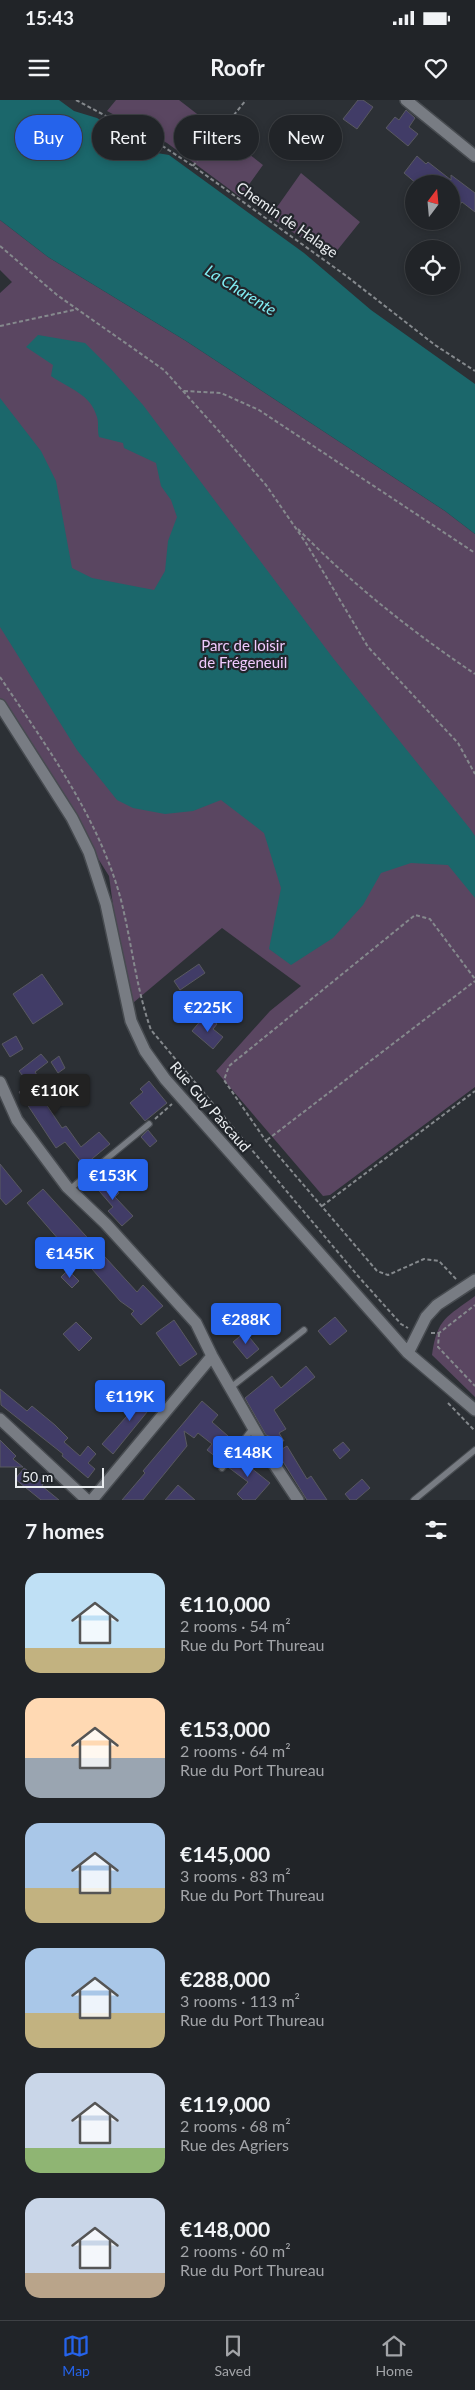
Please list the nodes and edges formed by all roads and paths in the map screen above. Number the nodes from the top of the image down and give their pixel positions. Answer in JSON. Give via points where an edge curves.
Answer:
{"nodes":[{"id":1,"x":76,"y":100,"type":"edge"},
{"id":2,"x":246,"y":100,"type":"edge"},
{"id":3,"x":406,"y":100,"type":"edge"},
{"id":4,"x":474,"y":154,"type":"edge"},
{"id":5,"x":193,"y":166,"type":"junction"},
{"id":6,"x":0,"y":246,"type":"edge"},
{"id":7,"x":78,"y":309,"type":"junction"},
{"id":8,"x":0,"y":326,"type":"edge"},
{"id":9,"x":475,"y":371,"type":"edge"},
{"id":10,"x":183,"y":392,"type":"junction"},
{"id":11,"x":292,"y":523,"type":"junction"},
{"id":12,"x":475,"y":553,"type":"edge"},
{"id":13,"x":475,"y":674,"type":"edge"},
{"id":14,"x":0,"y":677,"type":"edge"},
{"id":15,"x":0,"y":704,"type":"edge"},
{"id":16,"x":475,"y":774,"type":"edge"},
{"id":17,"x":475,"y":980,"type":"edge"},
{"id":18,"x":0,"y":1082,"type":"edge"},
{"id":19,"x":475,"y":1090,"type":"edge"},
{"id":20,"x":180,"y":1097,"type":"junction"},
{"id":21,"x":149,"y":1124,"type":"joint"},
{"id":22,"x":266,"y":1141,"type":"junction"},
{"id":23,"x":70,"y":1189,"type":"junction"},
{"id":24,"x":322,"y":1206,"type":"junction"},
{"id":25,"x":475,"y":1280,"type":"edge"},
{"id":26,"x":464,"y":1287,"type":"junction"},
{"id":27,"x":475,"y":1305,"type":"edge"},
{"id":28,"x":304,"y":1330,"type":"dead end"},
{"id":29,"x":418,"y":1333,"type":"junction"},
{"id":30,"x":439,"y":1333,"type":"junction"},
{"id":31,"x":408,"y":1354,"type":"junction"},
{"id":32,"x":212,"y":1356,"type":"junction"},
{"id":33,"x":475,"y":1386,"type":"edge"},
{"id":34,"x":230,"y":1388,"type":"junction"},
{"id":35,"x":475,"y":1410,"type":"edge"},
{"id":36,"x":1,"y":1421,"type":"edge"},
{"id":37,"x":253,"y":1428,"type":"junction"},
{"id":38,"x":475,"y":1450,"type":"edge"},
{"id":39,"x":222,"y":1468,"type":"dead end"},
{"id":40,"x":87,"y":1500,"type":"edge"},
{"id":41,"x":92,"y":1500,"type":"edge"},
{"id":42,"x":298,"y":1500,"type":"edge"},
{"id":43,"x":414,"y":1500,"type":"edge"}],
"edges":[{"from":1,"to":5,"type":"path","name":"Chemin de Halage"},
{"from":2,"to":5,"type":"path"},
{"from":3,"to":4,"type":"street"},
{"from":5,"to":9,"type":"path","name":"Chemin de Halage"},
{"from":6,"to":7,"type":"path"},
{"from":7,"to":8,"type":"path"},
{"from":7,"to":10,"type":"path","via":[[164,370]]},
{"from":10,"to":11,"type":"path","via":[[266,485]]},
{"from":10,"to":12,"type":"path","via":[[221,393],[258,410]]},
{"from":11,"to":13,"type":"path","via":[[376,603]]},
{"from":11,"to":16,"type":"path","via":[[368,647],[458,743]]},
{"from":14,"to":29,"type":"path","via":[[46,745],[96,830],[121,900],[142,1007],[151,1030],[358,1276],[401,1324]]},
{"from":15,"to":20,"type":"street","name":"Rue Guy Pascaud","via":[[72,818],[89,852],[106,904],[131,1021],[145,1051]]},
{"from":17,"to":22,"type":"path"},
{"from":17,"to":22,"type":"path","via":[[430,919],[415,915],[229,1066],[224,1080]]},
{"from":18,"to":23,"type":"street","via":[[17,1120]]},
{"from":19,"to":24,"type":"path"},
{"from":20,"to":21,"type":"path"},
{"from":20,"to":31,"type":"street","name":"Rue Guy Pascaud"},
{"from":21,"to":23,"type":"lane"},
{"from":22,"to":24,"type":"path"},
{"from":23,"to":32,"type":"street","via":[[196,1323]]},
{"from":24,"to":26,"type":"path","via":[[376,1271],[388,1275],[424,1259],[439,1261]]},
{"from":25,"to":26,"type":"street"},
{"from":26,"to":29,"type":"street","via":[[437,1305]]},
{"from":27,"to":30,"type":"path"},
{"from":28,"to":34,"type":"lane"},
{"from":29,"to":30,"type":"path"},
{"from":29,"to":31,"type":"street"},
{"from":30,"to":33,"type":"path","via":[[438,1347]]},
{"from":31,"to":35,"type":"street","name":"Rue Guy Pascaud"},
{"from":32,"to":34,"type":"street"},
{"from":32,"to":41,"type":"street"},
{"from":34,"to":37,"type":"street"},
{"from":36,"to":40,"type":"street"},
{"from":37,"to":39,"type":"lane"},
{"from":37,"to":42,"type":"street"},
{"from":38,"to":43,"type":"lane"}]}
